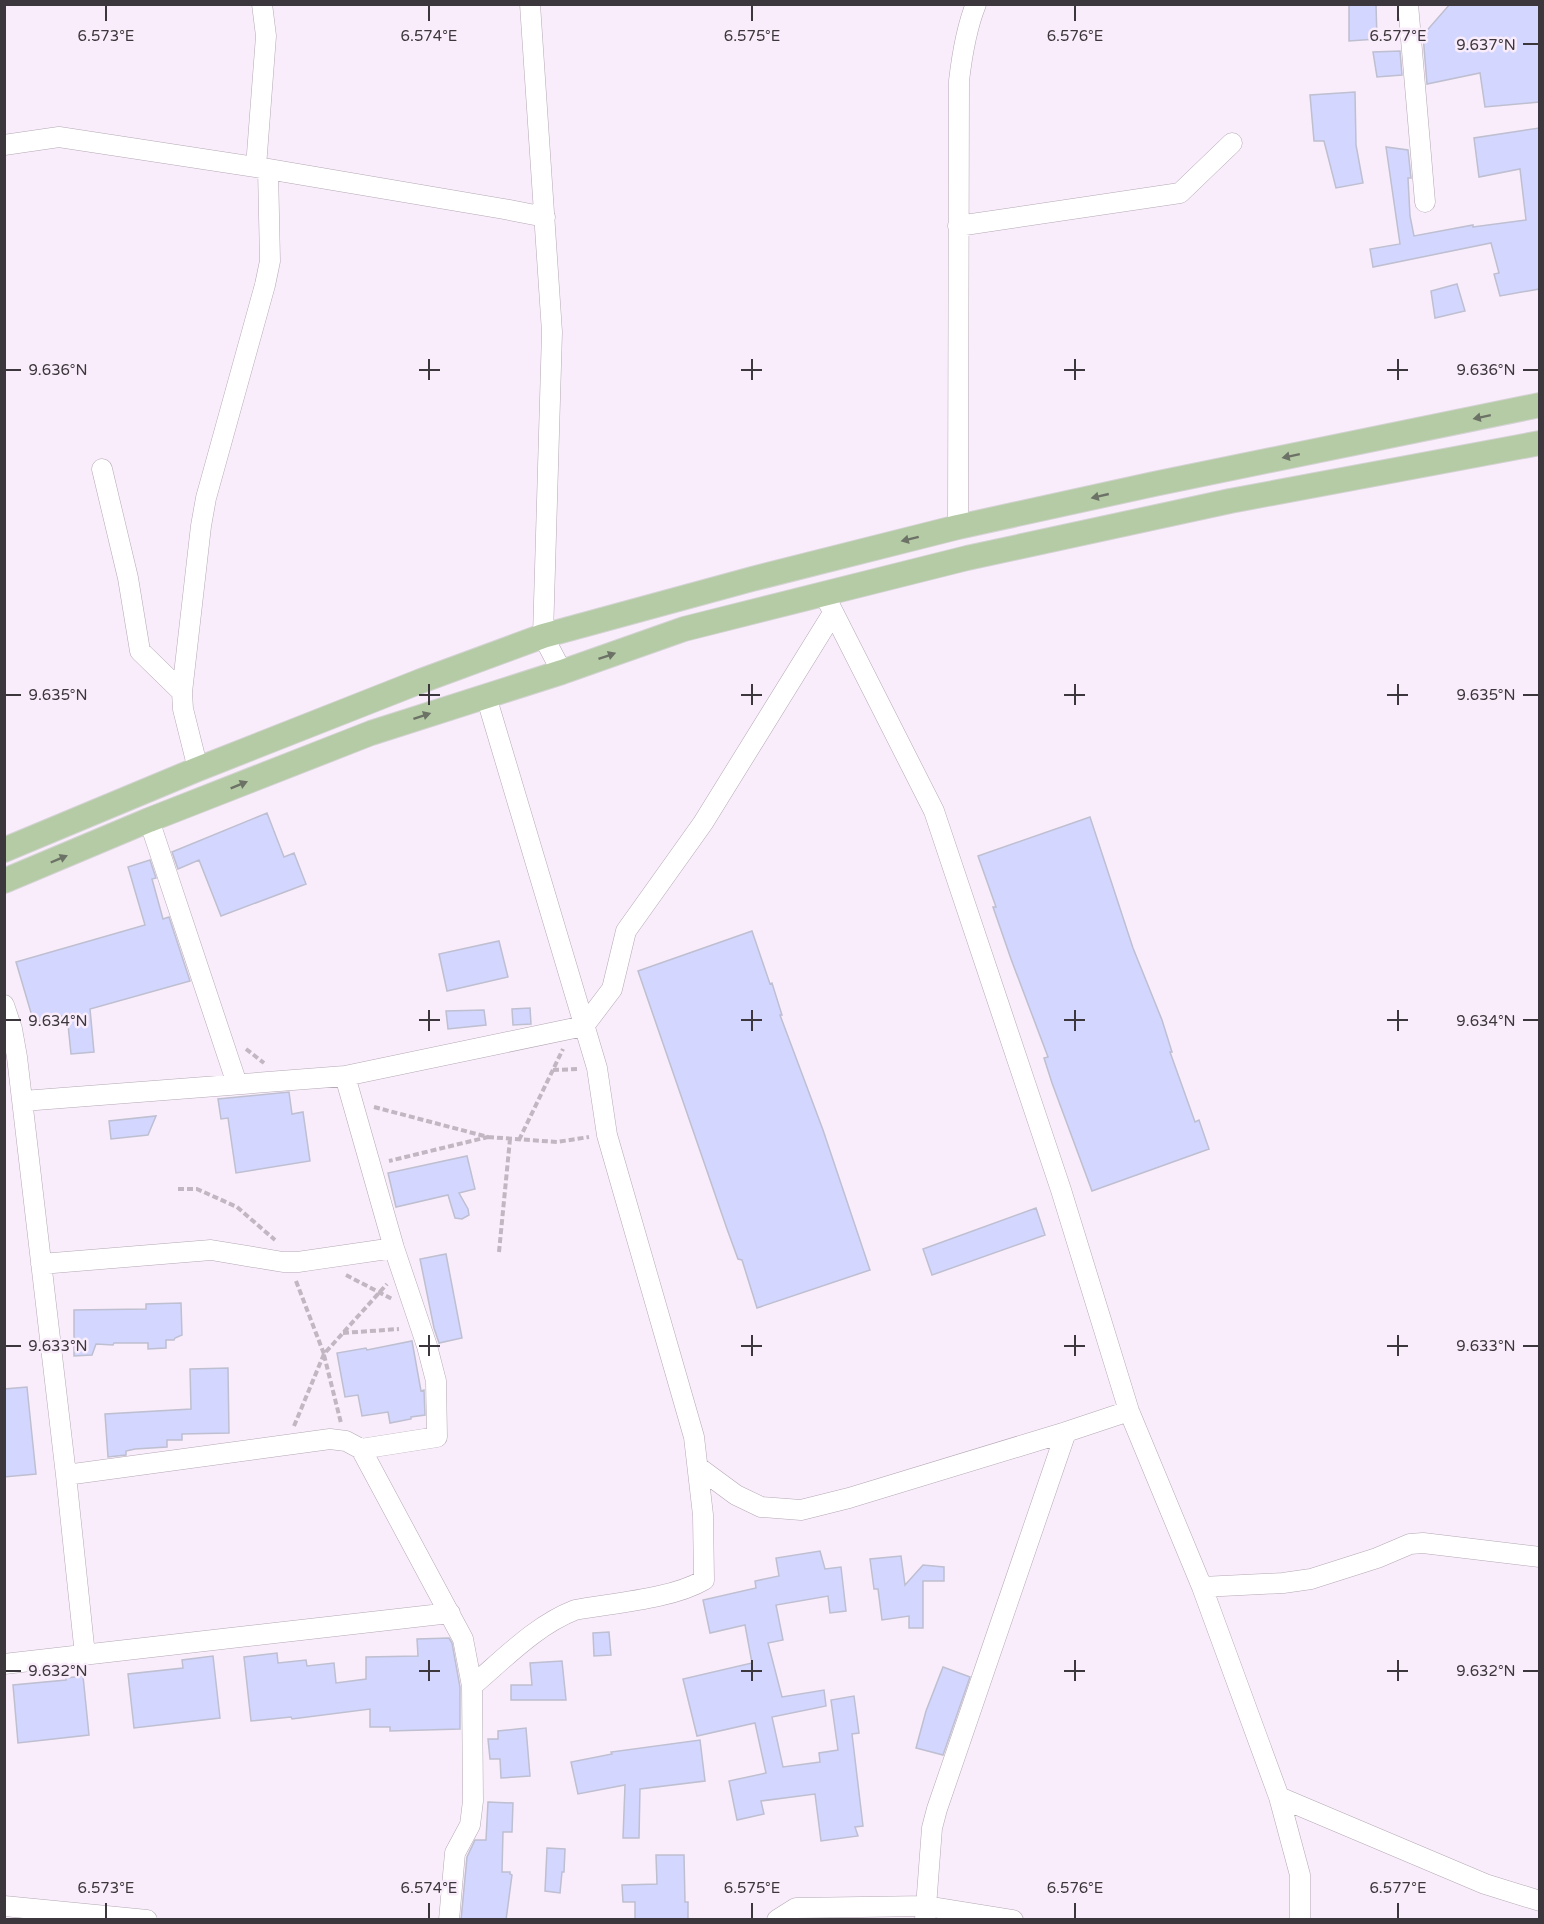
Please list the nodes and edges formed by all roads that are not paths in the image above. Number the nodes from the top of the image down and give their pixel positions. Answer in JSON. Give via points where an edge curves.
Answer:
{"nodes":[{"id":1,"x":262,"y":4,"type":"edge"},
{"id":2,"x":530,"y":4,"type":"edge"},
{"id":3,"x":976,"y":4,"type":"edge"},
{"id":4,"x":1408,"y":4,"type":"edge"},
{"id":5,"x":1232,"y":142,"type":"dead end"},
{"id":6,"x":4,"y":145,"type":"edge"},
{"id":7,"x":262,"y":168,"type":"junction"},
{"id":8,"x":1425,"y":202,"type":"dead end"},
{"id":9,"x":545,"y":217,"type":"junction"},
{"id":10,"x":958,"y":226,"type":"junction"},
{"id":11,"x":1539,"y":405,"type":"edge"},
{"id":12,"x":1539,"y":443,"type":"edge"},
{"id":13,"x":102,"y":469,"type":"dead end"},
{"id":14,"x":958,"y":527,"type":"junction"},
{"id":15,"x":828,"y":603,"type":"junction"},
{"id":16,"x":543,"y":636,"type":"junction"},
{"id":17,"x":562,"y":672,"type":"junction"},
{"id":18,"x":182,"y":692,"type":"junction"},
{"id":19,"x":486,"y":696,"type":"junction"},
{"id":20,"x":198,"y":770,"type":"junction"},
{"id":21,"x":149,"y":820,"type":"junction"},
{"id":22,"x":4,"y":850,"type":"edge"},
{"id":23,"x":4,"y":881,"type":"edge"},
{"id":24,"x":4,"y":1005,"type":"edge"},
{"id":25,"x":578,"y":1027,"type":"junction"},
{"id":26,"x":345,"y":1076,"type":"junction"},
{"id":27,"x":237,"y":1084,"type":"junction"},
{"id":28,"x":23,"y":1101,"type":"junction"},
{"id":29,"x":394,"y":1248,"type":"junction"},
{"id":30,"x":41,"y":1264,"type":"junction"},
{"id":31,"x":1129,"y":1411,"type":"junction"},
{"id":32,"x":1066,"y":1432,"type":"junction"},
{"id":33,"x":353,"y":1445,"type":"junction"},
{"id":34,"x":698,"y":1467,"type":"junction"},
{"id":35,"x":66,"y":1475,"type":"junction"},
{"id":36,"x":1539,"y":1557,"type":"edge"},
{"id":37,"x":1202,"y":1587,"type":"junction"},
{"id":38,"x":450,"y":1613,"type":"junction"},
{"id":39,"x":85,"y":1655,"type":"junction"},
{"id":40,"x":4,"y":1664,"type":"edge"},
{"id":41,"x":472,"y":1686,"type":"junction"},
{"id":42,"x":1280,"y":1797,"type":"junction"},
{"id":43,"x":1539,"y":1901,"type":"edge"},
{"id":44,"x":4,"y":1906,"type":"edge"},
{"id":45,"x":925,"y":1913,"type":"edge"},
{"id":46,"x":56,"y":1915,"type":"edge"},
{"id":47,"x":147,"y":1920,"type":"edge"},
{"id":48,"x":449,"y":1920,"type":"edge"},
{"id":49,"x":777,"y":1920,"type":"edge"},
{"id":50,"x":1013,"y":1920,"type":"edge"},
{"id":51,"x":1300,"y":1920,"type":"edge"}],
"edges":[{"from":1,"to":7,"type":"street","via":[[266,36]]},
{"from":2,"to":9,"type":"street"},
{"from":3,"to":10,"type":"street","via":[[958,81]]},
{"from":4,"to":8,"type":"street"},
{"from":5,"to":10,"type":"street","via":[[1180,193]]},
{"from":6,"to":7,"type":"street","via":[[59,137]]},
{"from":7,"to":9,"type":"street"},
{"from":7,"to":18,"type":"street","via":[[270,261],[206,498]]},
{"from":9,"to":16,"type":"street","via":[[552,332]]},
{"from":10,"to":14,"type":"street"},
{"from":11,"to":14,"type":"main road","one_way":true},
{"from":12,"to":15,"type":"main road","via":[[1230,501],[967,558]]},
{"from":13,"to":18,"type":"street","via":[[128,578],[140,651]]},
{"from":14,"to":16,"type":"main road","one_way":true},
{"from":17,"to":15,"type":"main road","one_way":true,"via":[[684,629]]},
{"from":15,"to":25,"type":"street","via":[[703,823],[626,932],[612,989]]},
{"from":15,"to":31,"type":"street","via":[[934,811],[1061,1190]]},
{"from":16,"to":17,"type":"street"},
{"from":16,"to":20,"type":"main road"},
{"from":17,"to":19,"type":"main road"},
{"from":18,"to":20,"type":"street"},
{"from":21,"to":19,"type":"main road","one_way":true,"via":[[371,733]]},
{"from":19,"to":25,"type":"street"},
{"from":20,"to":22,"type":"main road"},
{"from":23,"to":21,"type":"main road","one_way":true},
{"from":21,"to":27,"type":"street"},
{"from":24,"to":28,"type":"street","via":[[12,1029]]},
{"from":25,"to":26,"type":"street"},
{"from":25,"to":34,"type":"street","via":[[597,1068],[607,1135],[694,1437]]},
{"from":26,"to":27,"type":"street"},
{"from":26,"to":29,"type":"street"},
{"from":27,"to":28,"type":"street"},
{"from":28,"to":30,"type":"street"},
{"from":29,"to":30,"type":"street","via":[[289,1262],[211,1250]]},
{"from":29,"to":33,"type":"street","via":[[436,1381],[437,1437]]},
{"from":30,"to":35,"type":"street"},
{"from":31,"to":32,"type":"street"},
{"from":31,"to":37,"type":"street"},
{"from":32,"to":34,"type":"street","via":[[801,1510],[761,1507],[736,1495]]},
{"from":32,"to":45,"type":"street","via":[[937,1809]]},
{"from":33,"to":35,"type":"street","via":[[330,1439]]},
{"from":33,"to":38,"type":"street"},
{"from":34,"to":41,"type":"street","via":[[704,1580],[672,1593],[575,1610],[561,1616]]},
{"from":35,"to":39,"type":"street"},
{"from":36,"to":37,"type":"street","via":[[1410,1544],[1311,1579]]},
{"from":37,"to":42,"type":"street"},
{"from":38,"to":39,"type":"street"},
{"from":38,"to":41,"type":"street","via":[[463,1639]]},
{"from":39,"to":40,"type":"street"},
{"from":41,"to":48,"type":"street","via":[[473,1801],[470,1824],[455,1853]]},
{"from":42,"to":43,"type":"street","via":[[1485,1884]]},
{"from":42,"to":51,"type":"street","via":[[1300,1875]]},
{"from":44,"to":46,"type":"street"},
{"from":45,"to":49,"type":"street","via":[[796,1908]]},
{"from":45,"to":50,"type":"street"},
{"from":46,"to":47,"type":"street"}]}
